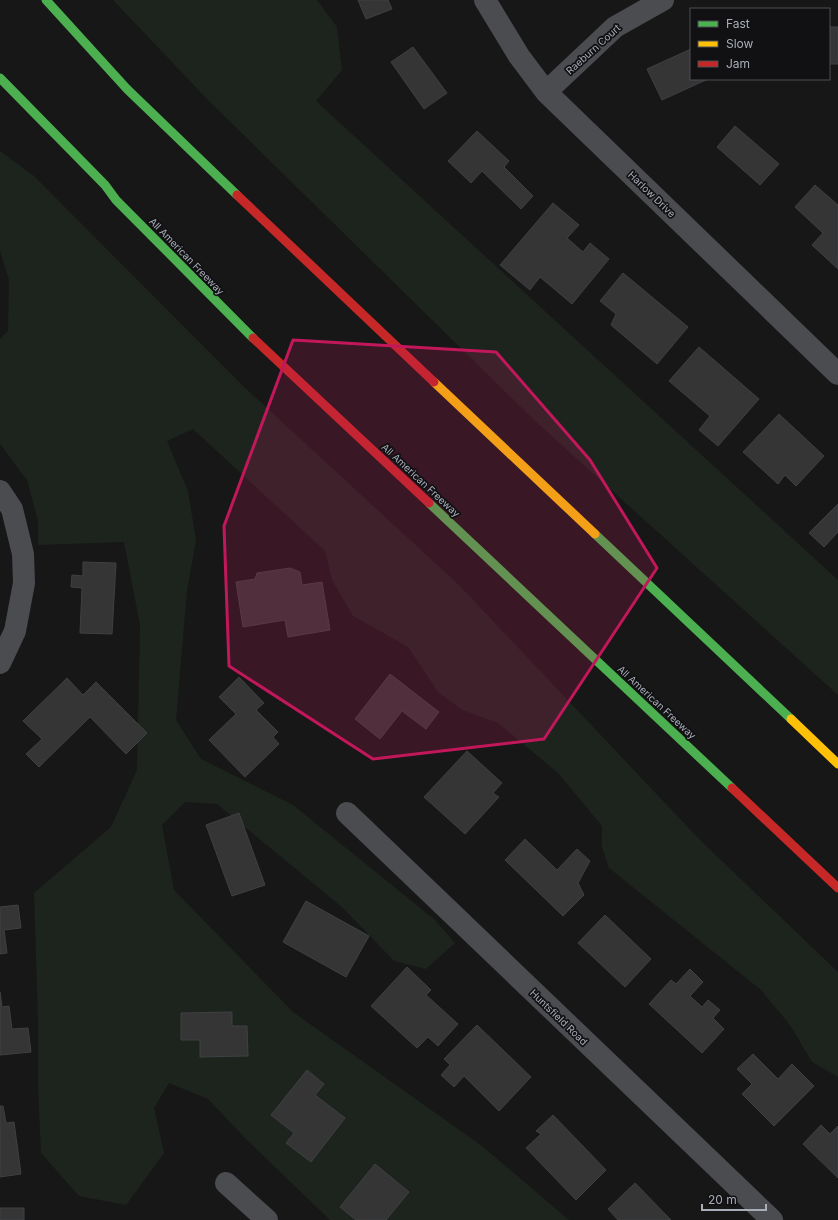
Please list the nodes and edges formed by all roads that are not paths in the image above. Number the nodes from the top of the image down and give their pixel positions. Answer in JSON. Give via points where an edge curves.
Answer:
{"nodes":[{"id":1,"x":46,"y":0,"type":"edge"},
{"id":2,"x":485,"y":0,"type":"edge"},
{"id":3,"x":664,"y":0,"type":"edge"},
{"id":4,"x":0,"y":78,"type":"edge"},
{"id":5,"x":546,"y":92,"type":"junction"},
{"id":6,"x":838,"y":374,"type":"edge"},
{"id":7,"x":0,"y":491,"type":"edge"},
{"id":8,"x":0,"y":663,"type":"edge"},
{"id":9,"x":838,"y":764,"type":"edge"},
{"id":10,"x":347,"y":813,"type":"dead end"},
{"id":11,"x":838,"y":888,"type":"edge"},
{"id":12,"x":226,"y":1183,"type":"dead end"},
{"id":13,"x":267,"y":1220,"type":"edge"},
{"id":14,"x":772,"y":1220,"type":"edge"}],
"edges":[{"from":1,"to":9,"type":"highway","via":[[133,95]]},
{"from":2,"to":5,"type":"street","name":"Harlow Drive","via":[[519,56]]},
{"from":3,"to":5,"type":"street","name":"Raeburn Court","via":[[615,27]]},
{"from":4,"to":11,"type":"highway","name":"All American Freeway","via":[[233,319]]},
{"from":5,"to":6,"type":"street","name":"Harlow Drive"},
{"from":7,"to":8,"type":"street","via":[[12,509],[23,554],[24,583],[15,631]]},
{"from":10,"to":14,"type":"street","name":"Huntsfield Road"},
{"from":12,"to":13,"type":"street"}]}
